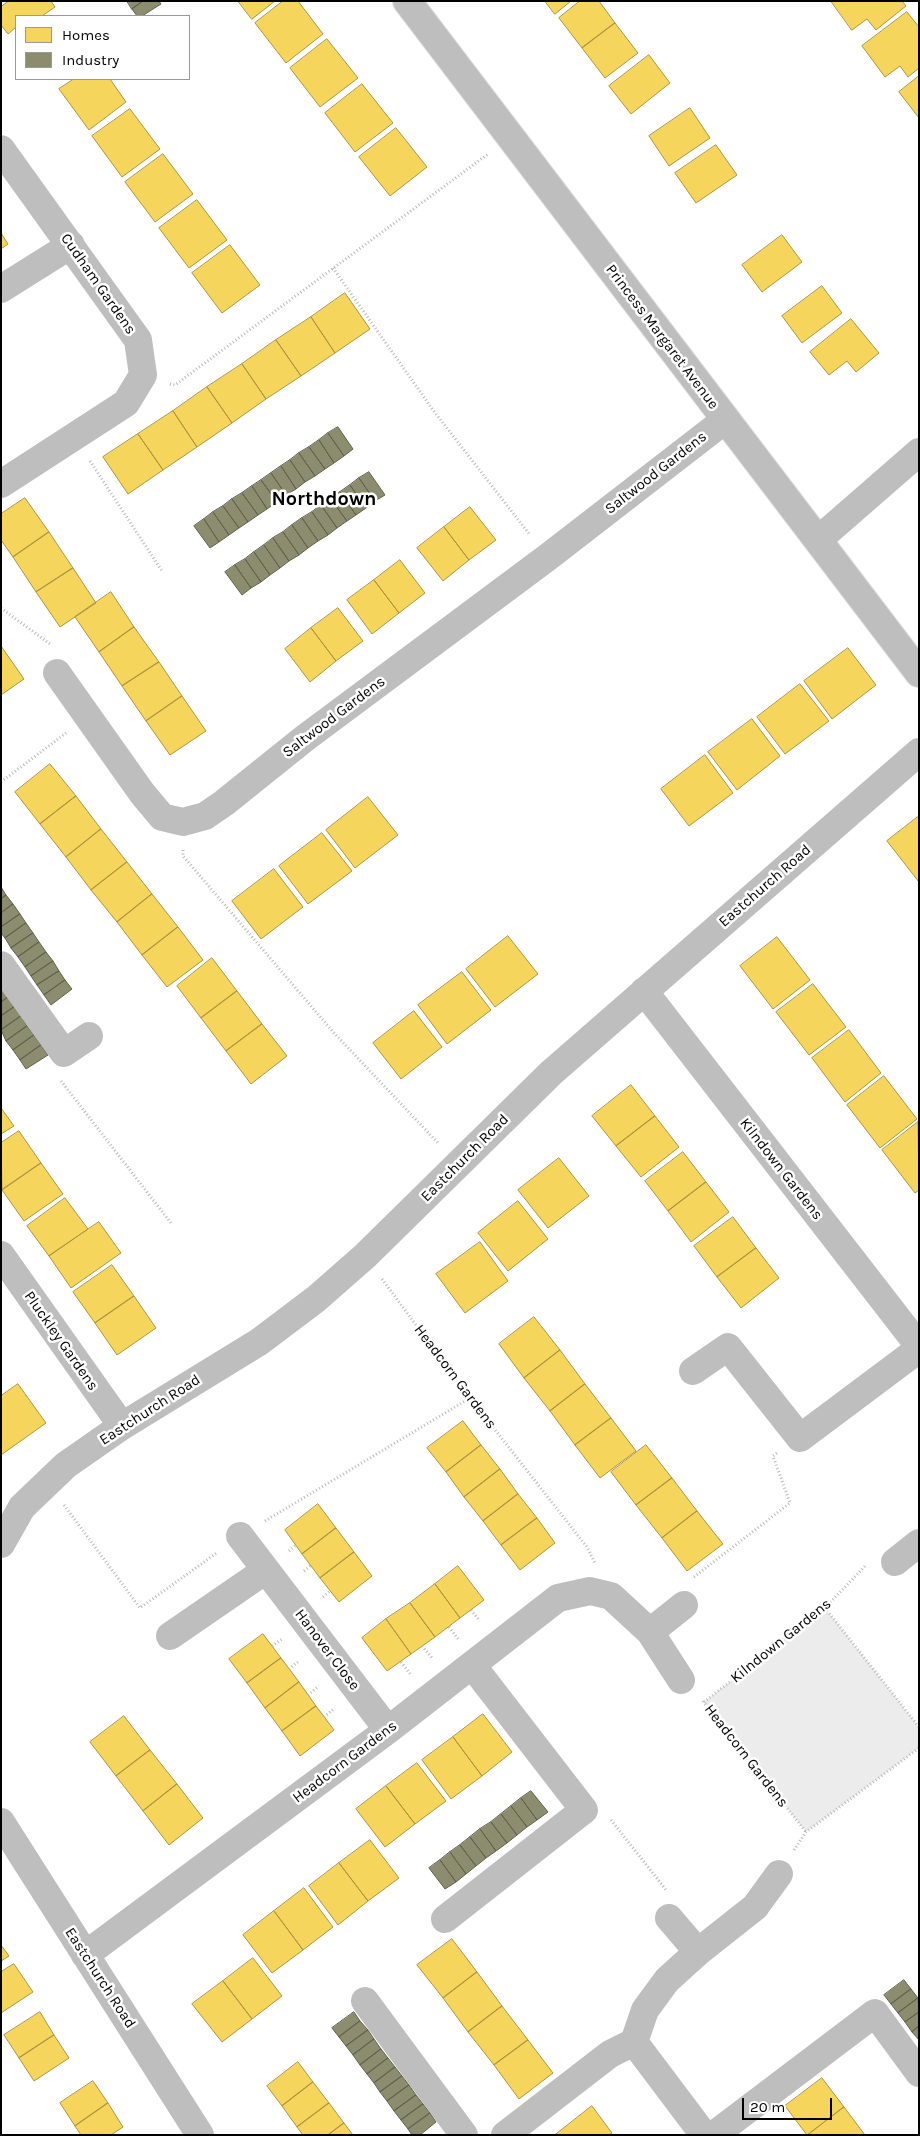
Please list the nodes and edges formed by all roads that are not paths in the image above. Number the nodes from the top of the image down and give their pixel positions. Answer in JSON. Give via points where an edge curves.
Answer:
{"nodes":[{"id":1,"x":407,"y":1,"type":"edge"},
{"id":2,"x":1,"y":149,"type":"edge"},
{"id":3,"x":71,"y":246,"type":"junction"},
{"id":4,"x":1,"y":289,"type":"edge"},
{"id":5,"x":725,"y":420,"type":"junction"},
{"id":6,"x":919,"y":452,"type":"edge"},
{"id":7,"x":1,"y":484,"type":"edge"},
{"id":8,"x":818,"y":540,"type":"junction"},
{"id":9,"x":919,"y":672,"type":"edge"},
{"id":10,"x":57,"y":673,"type":"road end"},
{"id":11,"x":919,"y":752,"type":"edge"},
{"id":12,"x":1,"y":965,"type":"edge"},
{"id":13,"x":644,"y":991,"type":"junction"},
{"id":14,"x":89,"y":1036,"type":"dead end"},
{"id":15,"x":1,"y":1255,"type":"edge"},
{"id":16,"x":919,"y":1347,"type":"edge"},
{"id":17,"x":693,"y":1371,"type":"dead end"},
{"id":18,"x":122,"y":1426,"type":"junction"},
{"id":19,"x":240,"y":1536,"type":"dead end"},
{"id":20,"x":1,"y":1544,"type":"edge"},
{"id":21,"x":919,"y":1544,"type":"edge"},
{"id":22,"x":895,"y":1562,"type":"road end"},
{"id":23,"x":266,"y":1570,"type":"junction"},
{"id":24,"x":684,"y":1605,"type":"road end"},
{"id":25,"x":650,"y":1632,"type":"junction"},
{"id":26,"x":170,"y":1636,"type":"dead end"},
{"id":27,"x":472,"y":1664,"type":"junction"},
{"id":28,"x":681,"y":1680,"type":"road end"},
{"id":29,"x":388,"y":1730,"type":"junction"},
{"id":30,"x":1,"y":1822,"type":"edge"},
{"id":31,"x":779,"y":1874,"type":"road end"},
{"id":32,"x":669,"y":1918,"type":"road end"},
{"id":33,"x":445,"y":1919,"type":"dead end"},
{"id":34,"x":698,"y":1952,"type":"junction"},
{"id":35,"x":85,"y":1955,"type":"junction"},
{"id":36,"x":365,"y":2001,"type":"dead end"},
{"id":37,"x":634,"y":2042,"type":"junction"},
{"id":38,"x":919,"y":2073,"type":"edge"},
{"id":39,"x":200,"y":2135,"type":"edge"},
{"id":40,"x":464,"y":2135,"type":"edge"},
{"id":41,"x":505,"y":2135,"type":"edge"},
{"id":42,"x":704,"y":2135,"type":"edge"},
{"id":43,"x":714,"y":2135,"type":"edge"}],
"edges":[{"from":1,"to":5,"type":"street","name":"Princess Margaret Avenue"},
{"from":2,"to":3,"type":"street","name":"Cudham Gardens"},
{"from":3,"to":4,"type":"street"},
{"from":3,"to":7,"type":"street","name":"Cudham Gardens","via":[[138,340],[143,375],[126,402]]},
{"from":5,"to":8,"type":"street","name":"Princess Margaret Avenue"},
{"from":5,"to":10,"type":"street","name":"Saltwood Gardens","via":[[205,816],[183,822],[162,817]]},
{"from":6,"to":8,"type":"street"},
{"from":8,"to":9,"type":"street","name":"Princess Margaret Avenue"},
{"from":11,"to":13,"type":"street","name":"Eastchurch Road"},
{"from":12,"to":14,"type":"street","via":[[64,1053]]},
{"from":13,"to":16,"type":"street","name":"Kilndown Gardens"},
{"from":13,"to":18,"type":"street","name":"Eastchurch Road","via":[[552,1073],[459,1166],[316,1299],[259,1342]]},
{"from":15,"to":18,"type":"street","name":"Pluckley Gardens"},
{"from":16,"to":17,"type":"street","via":[[800,1438],[728,1347]]},
{"from":18,"to":20,"type":"street","name":"Eastchurch Road","via":[[66,1465],[22,1507]]},
{"from":19,"to":23,"type":"street","name":"Hanover Close"},
{"from":21,"to":22,"type":"street"},
{"from":23,"to":26,"type":"street"},
{"from":23,"to":29,"type":"street","name":"Hanover Close"},
{"from":24,"to":25,"type":"street"},
{"from":25,"to":27,"type":"street","name":"Headcorn Gardens","via":[[611,1596],[590,1592],[558,1598]]},
{"from":25,"to":28,"type":"street"},
{"from":27,"to":29,"type":"street","name":"Headcorn Gardens"},
{"from":27,"to":33,"type":"street","via":[[584,1810]]},
{"from":29,"to":35,"type":"street","name":"Headcorn Gardens"},
{"from":30,"to":35,"type":"street","name":"Eastchurch Road"},
{"from":31,"to":34,"type":"street","via":[[755,1907]]},
{"from":32,"to":34,"type":"street"},
{"from":34,"to":37,"type":"street","via":[[667,1980],[645,2010]]},
{"from":35,"to":39,"type":"street","name":"Eastchurch Road"},
{"from":36,"to":40,"type":"street"},
{"from":37,"to":41,"type":"street","via":[[610,2054]]},
{"from":37,"to":42,"type":"street"},
{"from":38,"to":43,"type":"street","via":[[874,2013]]}]}
